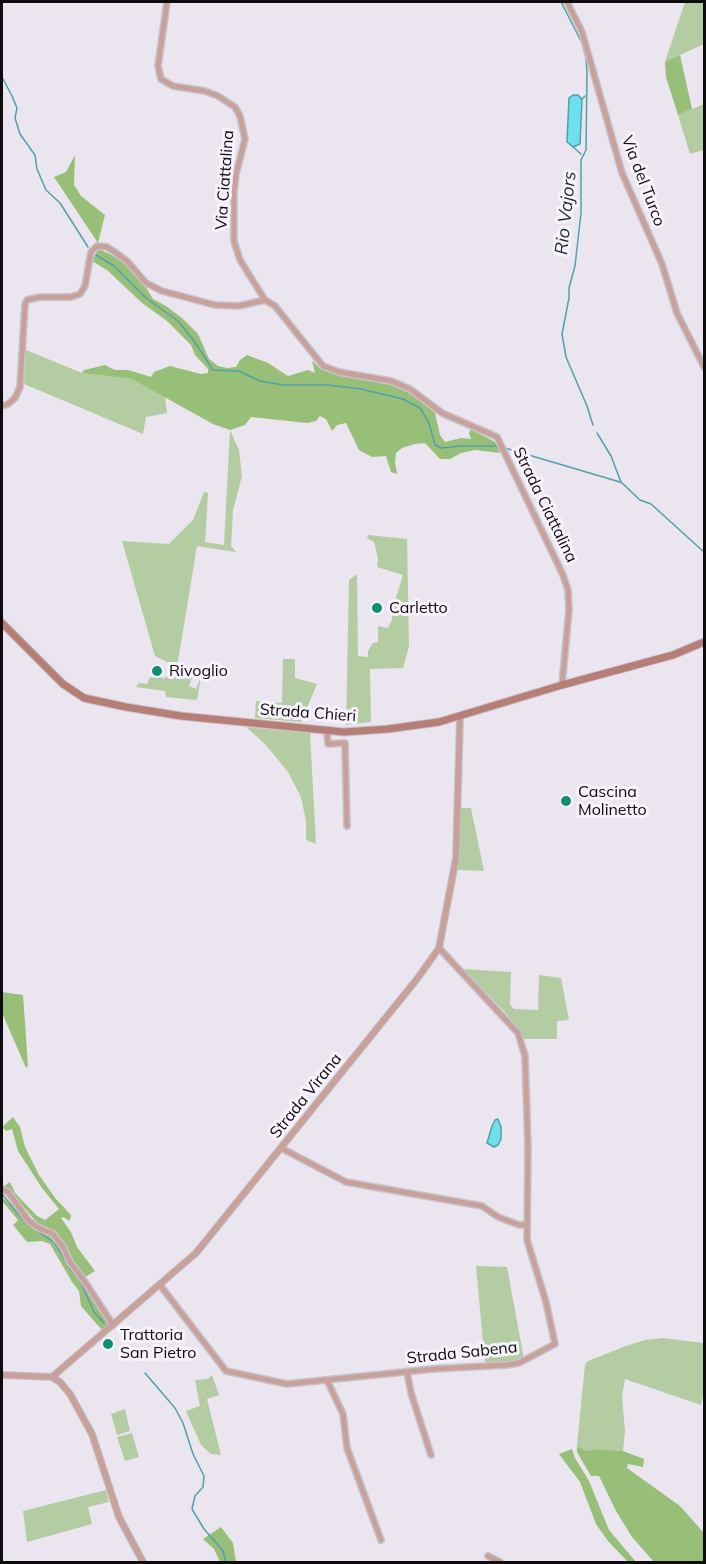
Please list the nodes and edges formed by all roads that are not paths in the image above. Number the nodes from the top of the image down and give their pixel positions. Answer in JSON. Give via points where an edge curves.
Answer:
{"nodes":[{"id":1,"x":166,"y":2,"type":"edge"},
{"id":2,"x":567,"y":2,"type":"edge"},
{"id":3,"x":265,"y":300,"type":"junction"},
{"id":4,"x":705,"y":367,"type":"edge"},
{"id":5,"x":2,"y":406,"type":"edge"},
{"id":6,"x":2,"y":623,"type":"edge"},
{"id":7,"x":705,"y":642,"type":"edge"},
{"id":8,"x":562,"y":685,"type":"junction"},
{"id":9,"x":460,"y":716,"type":"junction"},
{"id":10,"x":327,"y":731,"type":"junction"},
{"id":11,"x":347,"y":825,"type":"dead end"},
{"id":12,"x":439,"y":948,"type":"junction"},
{"id":13,"x":281,"y":1148,"type":"junction"},
{"id":14,"x":2,"y":1188,"type":"edge"},
{"id":15,"x":526,"y":1225,"type":"junction"},
{"id":16,"x":160,"y":1285,"type":"junction"},
{"id":17,"x":113,"y":1325,"type":"junction"},
{"id":18,"x":407,"y":1372,"type":"junction"},
{"id":19,"x":2,"y":1376,"type":"edge"},
{"id":20,"x":52,"y":1377,"type":"junction"},
{"id":21,"x":327,"y":1380,"type":"junction"},
{"id":22,"x":431,"y":1455,"type":"dead end"},
{"id":23,"x":381,"y":1540,"type":"dead end"},
{"id":24,"x":488,"y":1556,"type":"dead end"},
{"id":25,"x":143,"y":1563,"type":"edge"},
{"id":26,"x":500,"y":1563,"type":"edge"}],
"edges":[{"from":1,"to":3,"type":"street","name":"Via Ciattalina","via":[[158,66],[161,79],[173,86],[218,96],[235,107],[240,116],[244,139],[236,174],[234,242],[240,260]]},
{"from":2,"to":4,"type":"street","name":"Via del Turco","via":[[582,32],[621,173],[662,264],[677,313]]},
{"from":3,"to":5,"type":"street","via":[[239,306],[214,305],[162,291],[146,283],[127,261],[107,247],[97,246],[92,251],[80,294],[27,300],[20,387],[15,398]]},
{"from":3,"to":8,"type":"street","name":"Strada Ciattalina","via":[[275,306],[322,366],[391,381],[410,389],[442,413],[497,437],[568,590]]},
{"from":6,"to":10,"type":"main road","name":"Strada Chieri","via":[[63,684],[84,698],[181,716]]},
{"from":7,"to":8,"type":"main road","name":"Strada Chieri"},
{"from":8,"to":9,"type":"main road","name":"Strada Chieri"},
{"from":9,"to":10,"type":"main road","name":"Strada Chieri","via":[[388,729]]},
{"from":9,"to":12,"type":"street","name":"Strada Virana","via":[[456,858]]},
{"from":10,"to":11,"type":"street","via":[[328,744],[345,743]]},
{"from":12,"to":13,"type":"street","name":"Strada Virana"},
{"from":12,"to":15,"type":"street","name":"Strada Sabena","via":[[518,1033],[525,1056],[527,1098]]},
{"from":13,"to":15,"type":"street","via":[[345,1182],[482,1206],[498,1217]]},
{"from":13,"to":16,"type":"street","name":"Strada Virana","via":[[196,1253]]},
{"from":14,"to":17,"type":"street","via":[[28,1220],[53,1234]]},
{"from":15,"to":18,"type":"street","name":"Strada Sabena","via":[[555,1344],[519,1363]]},
{"from":16,"to":17,"type":"street","name":"Strada Virana"},
{"from":16,"to":21,"type":"street","name":"Strada Sabena","via":[[226,1371],[287,1384]]},
{"from":17,"to":20,"type":"street","name":"Strada Virana"},
{"from":18,"to":21,"type":"street","name":"Strada Sabena"},
{"from":18,"to":22,"type":"street"},
{"from":19,"to":20,"type":"street"},
{"from":20,"to":25,"type":"street","via":[[70,1394],[92,1434],[119,1517]]},
{"from":21,"to":23,"type":"street","via":[[343,1414],[347,1448]]},
{"from":24,"to":26,"type":"street"}]}
